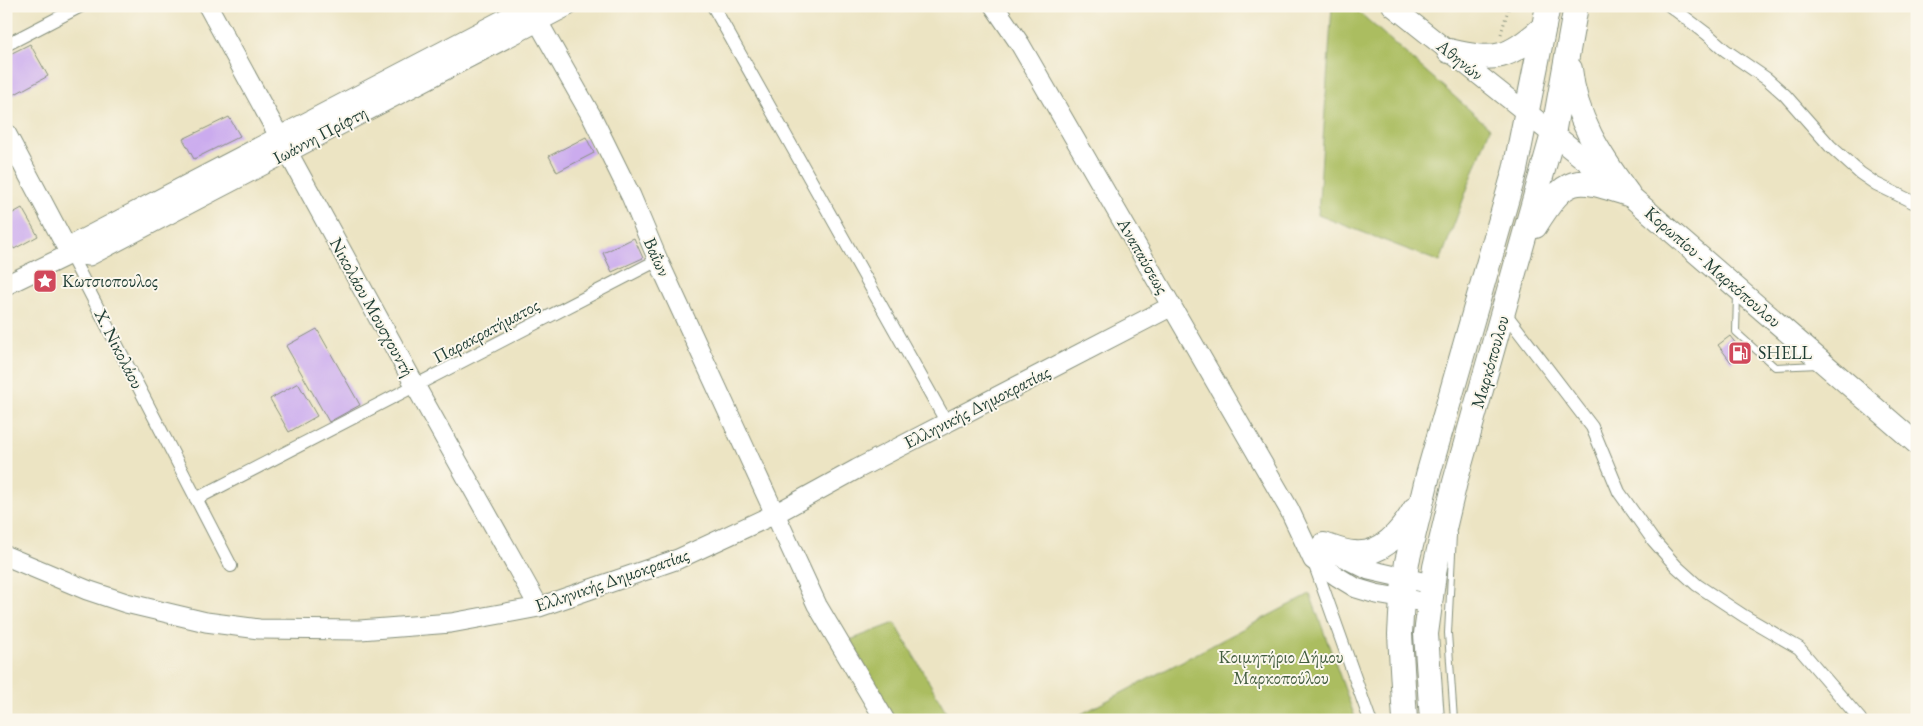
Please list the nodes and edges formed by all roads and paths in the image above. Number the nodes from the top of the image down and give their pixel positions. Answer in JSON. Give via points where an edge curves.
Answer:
{"nodes":[{"id":1,"x":81,"y":6,"type":"edge"},
{"id":2,"x":208,"y":6,"type":"edge"},
{"id":3,"x":568,"y":6,"type":"edge"},
{"id":4,"x":713,"y":6,"type":"edge"},
{"id":5,"x":994,"y":6,"type":"edge"},
{"id":6,"x":1392,"y":6,"type":"edge"},
{"id":7,"x":1576,"y":6,"type":"edge"},
{"id":8,"x":1670,"y":6,"type":"edge"},
{"id":9,"x":532,"y":11,"type":"edge"},
{"id":10,"x":1546,"y":16,"type":"edge"},
{"id":11,"x":6,"y":44,"type":"edge"},
{"id":12,"x":1568,"y":50,"type":"junction"},
{"id":13,"x":1448,"y":51,"type":"junction"},
{"id":14,"x":1528,"y":114,"type":"junction"},
{"id":15,"x":6,"y":133,"type":"edge"},
{"id":16,"x":1553,"y":134,"type":"junction"},
{"id":17,"x":284,"y":144,"type":"junction"},
{"id":18,"x":1628,"y":194,"type":"junction"},
{"id":19,"x":1917,"y":204,"type":"edge"},
{"id":20,"x":1523,"y":244,"type":"junction"},
{"id":21,"x":70,"y":254,"type":"junction"},
{"id":22,"x":658,"y":260,"type":"junction"},
{"id":23,"x":6,"y":285,"type":"edge"},
{"id":24,"x":1737,"y":288,"type":"junction"},
{"id":25,"x":1172,"y":306,"type":"junction"},
{"id":26,"x":1504,"y":312,"type":"junction"},
{"id":27,"x":1825,"y":365,"type":"junction"},
{"id":28,"x":416,"y":387,"type":"junction"},
{"id":29,"x":947,"y":423,"type":"junction"},
{"id":30,"x":1917,"y":444,"type":"edge"},
{"id":31,"x":1428,"y":475,"type":"junction"},
{"id":32,"x":1456,"y":482,"type":"junction"},
{"id":33,"x":196,"y":499,"type":"junction"},
{"id":34,"x":775,"y":514,"type":"junction"},
{"id":35,"x":1454,"y":520,"type":"dead end"},
{"id":36,"x":1454,"y":530,"type":"dead end"},
{"id":37,"x":1318,"y":553,"type":"junction"},
{"id":38,"x":6,"y":556,"type":"edge"},
{"id":39,"x":230,"y":566,"type":"dead end"},
{"id":40,"x":1403,"y":588,"type":"junction"},
{"id":41,"x":1430,"y":593,"type":"junction"},
{"id":42,"x":539,"y":607,"type":"junction"},
{"id":43,"x":1860,"y":719,"type":"edge"},
{"id":44,"x":885,"y":720,"type":"edge"},
{"id":45,"x":1370,"y":720,"type":"edge"},
{"id":46,"x":1405,"y":720,"type":"edge"},
{"id":47,"x":1432,"y":720,"type":"edge"},
{"id":48,"x":1454,"y":720,"type":"edge"}],
"edges":[{"from":1,"to":11,"type":"street"},
{"from":2,"to":17,"type":"main road","name":"Νικολάου Μουσχουντή"},
{"from":3,"to":9,"type":"main road","name":"Ιωάννη Πρίφτη"},
{"from":4,"to":29,"type":"street"},
{"from":5,"to":25,"type":"main road","name":"Αναπαύσεως","via":[[1020,44]]},
{"from":6,"to":13,"type":"main road","name":"Αθηνών"},
{"from":7,"to":12,"type":"highway","name":"Μαρκόπουλου"},
{"from":8,"to":19,"type":"street","via":[[1725,50],[1767,78],[1830,146],[1860,173]]},
{"from":9,"to":17,"type":"main road","name":"Ιωάννη Πρίφτη"},
{"from":9,"to":22,"type":"main road","name":"Βαΐων","via":[[592,117]]},
{"from":10,"to":13,"type":"highway","via":[[1518,49],[1504,56],[1480,58]]},
{"from":10,"to":14,"type":"highway","name":"Μαρκόπουλου"},
{"from":12,"to":16,"type":"highway","name":"Μαρκόπουλου"},
{"from":12,"to":18,"type":"highway","via":[[1571,81],[1582,122]]},
{"from":13,"to":14,"type":"main road","name":"Αθηνών"},
{"from":14,"to":16,"type":"main road","name":"Κορωπίου - Μαρκόπουλου"},
{"from":14,"to":31,"type":"highway","name":"Μαρκόπουλου","via":[[1513,180]]},
{"from":15,"to":21,"type":"main road","name":"Χ. Νικολάου"},
{"from":16,"to":18,"type":"main road","name":"Κορωπίου - Μαρκόπουλου"},
{"from":16,"to":20,"type":"highway","name":"Μαρκόπουλου"},
{"from":17,"to":21,"type":"main road","name":"Ιωάννη Πρίφτη","via":[[89,256]]},
{"from":17,"to":28,"type":"main road","name":"Νικολάου Μουσχουντή"},
{"from":18,"to":20,"type":"highway","via":[[1578,181],[1550,203]]},
{"from":18,"to":24,"type":"main road","name":"Κορωπίου - Μαρκόπουλου"},
{"from":20,"to":26,"type":"highway","name":"Μαρκόπουλου"},
{"from":21,"to":23,"type":"main road","name":"Ιωάννη Πρίφτη"},
{"from":21,"to":33,"type":"street","name":"Χ. Νικολάου"},
{"from":22,"to":28,"type":"street","name":"Παρακρατήματος"},
{"from":22,"to":34,"type":"main road","name":"Βαΐων"},
{"from":24,"to":27,"type":"main road","name":"Κορωπίου - Μαρκόπουλου"},
{"from":24,"to":27,"type":"lane","via":[[1736,332],[1774,367]]},
{"from":25,"to":29,"type":"main road","name":"Ελληνικής Δημοκρατίας"},
{"from":25,"to":37,"type":"main road","name":"Αναπαύσεως","via":[[1289,509]]},
{"from":26,"to":32,"type":"highway","name":"Μαρκόπουλου"},
{"from":26,"to":43,"type":"street","via":[[1592,427],[1619,492],[1653,540],[1698,585],[1799,648]]},
{"from":27,"to":30,"type":"main road","name":"Κορωπίου - Μαρκόπουλου"},
{"from":28,"to":33,"type":"street","name":"Παρακρατήματος"},
{"from":28,"to":42,"type":"main road","name":"Νικολάου Μουσχουντή"},
{"from":29,"to":34,"type":"main road","name":"Ελληνικής Δημοκρατίας"},
{"from":31,"to":37,"type":"highway","via":[[1414,511],[1396,536],[1379,549],[1368,553]]},
{"from":31,"to":40,"type":"highway","name":"Μαρκόπουλου"},
{"from":32,"to":35,"type":"lane"},
{"from":32,"to":41,"type":"highway","name":"Μαρκόπουλου"},
{"from":33,"to":39,"type":"street","name":"Χ. Νικολάου"},
{"from":34,"to":42,"type":"main road","name":"Ελληνικής Δημοκρατίας","via":[[678,559]]},
{"from":34,"to":44,"type":"main road","name":"Βαΐων","via":[[817,605]]},
{"from":36,"to":48,"type":"lane","via":[[1448,633]]},
{"from":37,"to":40,"type":"main road","name":"Αναπαύσεως","via":[[1356,588],[1376,594]]},
{"from":37,"to":45,"type":"street"},
{"from":38,"to":42,"type":"main road","name":"Ελληνικής Δημοκρατίας","via":[[126,603],[206,622],[258,629],[360,630],[451,623]]},
{"from":40,"to":41,"type":"main road","name":"Αναπαύσεως"},
{"from":40,"to":46,"type":"highway","name":"Μαρκόπουλου","via":[[1400,634]]},
{"from":41,"to":47,"type":"highway","name":"Μαρκόπουλου","via":[[1426,634]]}]}
